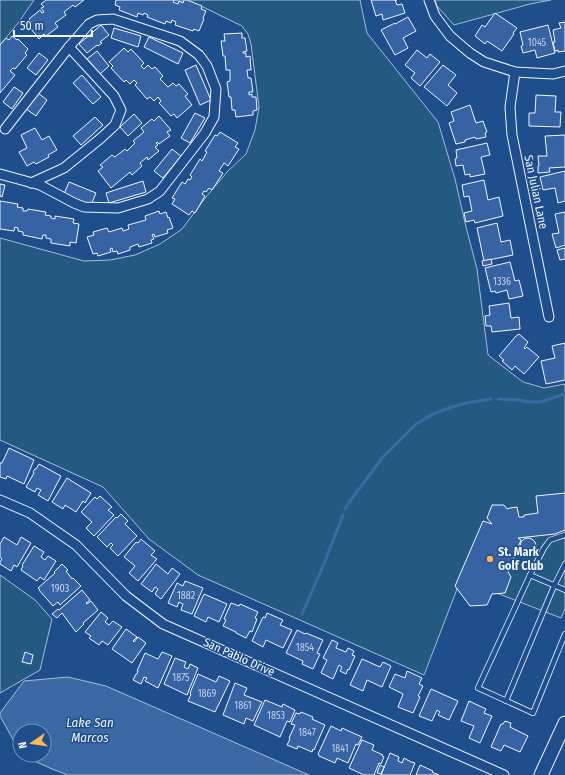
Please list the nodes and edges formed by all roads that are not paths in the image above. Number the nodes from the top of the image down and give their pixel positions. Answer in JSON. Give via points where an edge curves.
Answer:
{"nodes":[{"id":1,"x":429,"y":0,"type":"edge"},
{"id":2,"x":69,"y":47,"type":"junction"},
{"id":3,"x":565,"y":71,"type":"edge"},
{"id":4,"x":515,"y":72,"type":"junction"},
{"id":5,"x":5,"y":128,"type":"dead end"},
{"id":6,"x":0,"y":174,"type":"edge"},
{"id":7,"x":31,"y":183,"type":"junction"},
{"id":8,"x":550,"y":317,"type":"dead end"},
{"id":9,"x":0,"y":500,"type":"edge"},
{"id":10,"x":565,"y":535,"type":"edge"},
{"id":11,"x":565,"y":564,"type":"edge"},
{"id":12,"x":530,"y":575,"type":"junction"},
{"id":13,"x":554,"y":586,"type":"junction"},
{"id":14,"x":565,"y":590,"type":"edge"},
{"id":15,"x":565,"y":634,"type":"edge"},
{"id":16,"x":506,"y":700,"type":"junction"},
{"id":17,"x":565,"y":724,"type":"edge"},
{"id":18,"x":504,"y":775,"type":"edge"},
{"id":19,"x":541,"y":775,"type":"edge"}],
"edges":[{"from":1,"to":4,"type":"street","via":[[442,26],[470,53],[484,62]]},
{"from":2,"to":5,"type":"street"},
{"from":2,"to":7,"type":"street","via":[[114,96],[122,110],[115,125],[64,168]]},
{"from":2,"to":7,"type":"street","via":[[89,24],[113,18],[180,40],[199,55],[207,66],[216,89],[214,117],[205,133],[160,192],[148,199],[118,208],[84,207]]},
{"from":3,"to":4,"type":"street","via":[[552,74]]},
{"from":4,"to":8,"type":"street","name":"San Julian Lane","via":[[510,107],[512,135]]},
{"from":6,"to":7,"type":"street"},
{"from":9,"to":18,"type":"street","name":"San Pablo Drive","via":[[30,513],[76,545],[126,596],[163,624]]},
{"from":10,"to":12,"type":"lane","via":[[550,540]]},
{"from":11,"to":13,"type":"lane"},
{"from":12,"to":13,"type":"lane"},
{"from":12,"to":16,"type":"lane","via":[[478,688]]},
{"from":13,"to":14,"type":"lane"},
{"from":13,"to":16,"type":"lane"},
{"from":15,"to":16,"type":"lane","via":[[533,713]]},
{"from":17,"to":19,"type":"street"}]}
